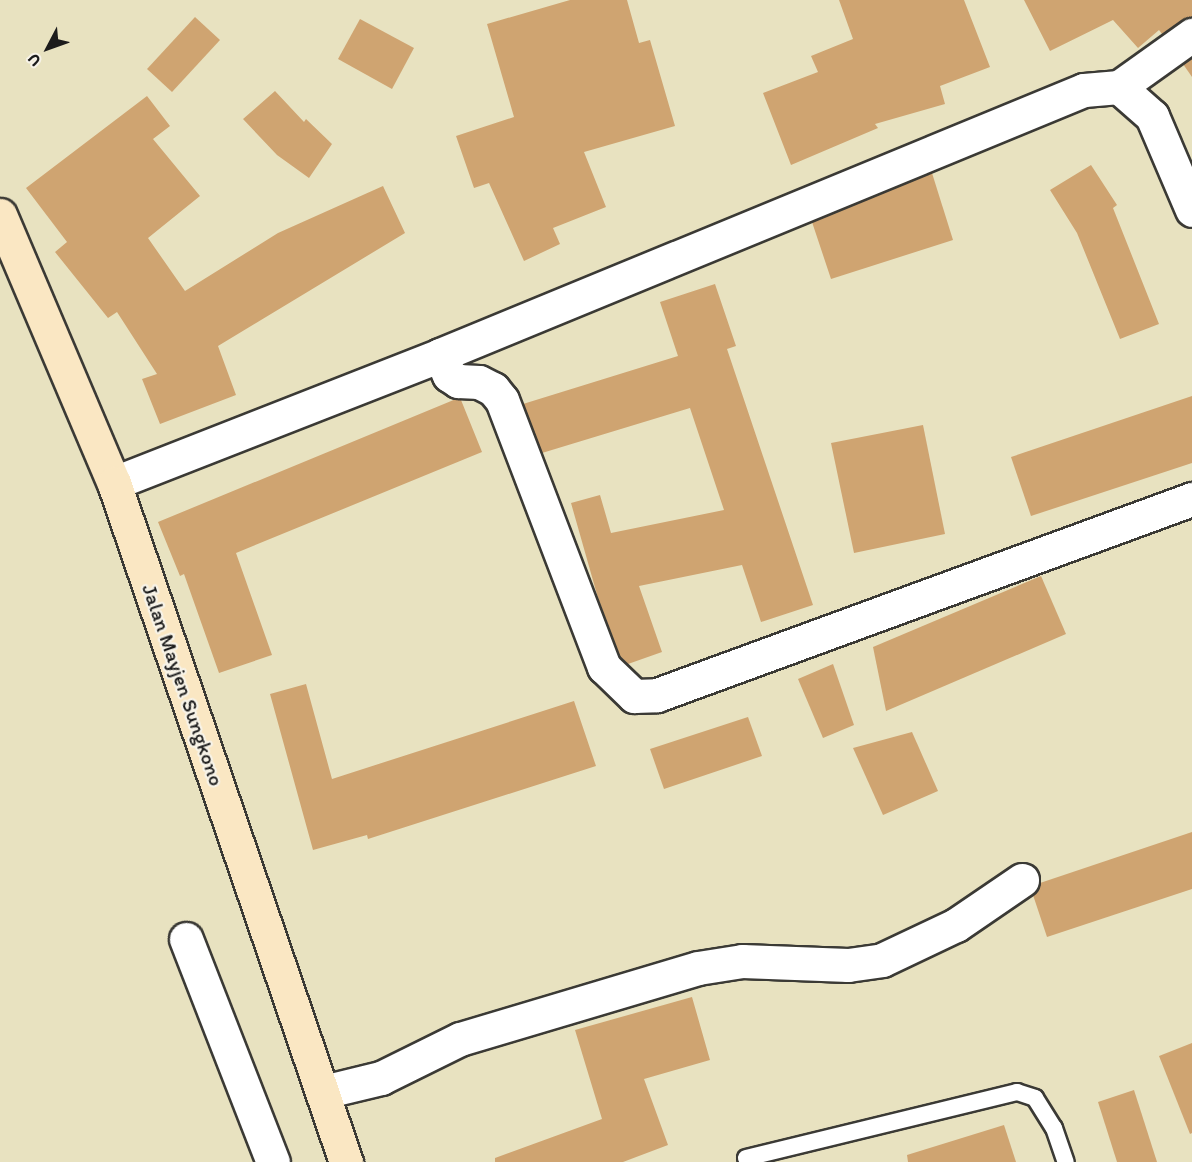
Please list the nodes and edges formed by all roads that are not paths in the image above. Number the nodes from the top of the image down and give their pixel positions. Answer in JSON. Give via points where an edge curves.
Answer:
{"nodes":[{"id":1,"x":1192,"y":34,"type":"edge"},
{"id":2,"x":1119,"y":87,"type":"junction"},
{"id":3,"x":1192,"y":210,"type":"edge"},
{"id":4,"x":0,"y":215,"type":"edge"},
{"id":5,"x":440,"y":355,"type":"junction"},
{"id":6,"x":114,"y":483,"type":"junction"},
{"id":7,"x":1192,"y":499,"type":"edge"},
{"id":8,"x":1022,"y":880,"type":"dead end"},
{"id":9,"x":186,"y":939,"type":"dead end"},
{"id":10,"x":323,"y":1092,"type":"junction"},
{"id":11,"x":746,"y":1158,"type":"dead end"},
{"id":12,"x":273,"y":1162,"type":"edge"},
{"id":13,"x":346,"y":1162,"type":"edge"},
{"id":14,"x":1066,"y":1162,"type":"edge"}],
"edges":[{"from":1,"to":2,"type":"street"},
{"from":2,"to":3,"type":"street","via":[[1152,116]]},
{"from":2,"to":5,"type":"street","via":[[1084,90]]},
{"from":4,"to":6,"type":"main road","name":"Jalan Mayjen Sungkono"},
{"from":5,"to":6,"type":"street"},
{"from":5,"to":7,"type":"street","via":[[449,375],[459,381],[479,382],[493,389],[502,400],[604,667],[634,696],[657,695]]},
{"from":6,"to":10,"type":"main road","name":"Jalan Mayjen Sungkono"},
{"from":8,"to":10,"type":"street","via":[[948,930],[882,960],[848,965],[742,961],[698,968],[470,1035],[381,1078]]},
{"from":9,"to":12,"type":"street"},
{"from":10,"to":13,"type":"main road","name":"Jalan Mayjen Sungkono"},
{"from":11,"to":14,"type":"lane","via":[[1017,1092],[1035,1098],[1054,1128]]}]}
